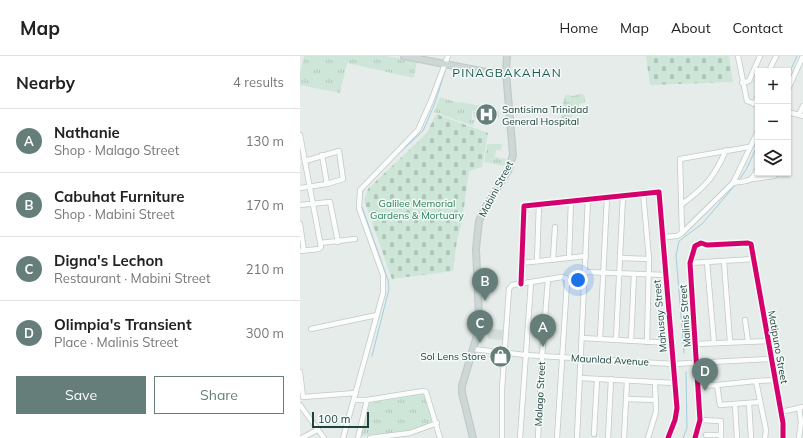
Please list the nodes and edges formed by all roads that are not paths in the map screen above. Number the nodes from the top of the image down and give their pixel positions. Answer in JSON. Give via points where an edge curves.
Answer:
{"nodes":[{"id":1,"x":404,"y":56,"type":"edge"},
{"id":2,"x":448,"y":56,"type":"edge"},
{"id":3,"x":507,"y":56,"type":"edge"},
{"id":4,"x":738,"y":56,"type":"edge"},
{"id":5,"x":760,"y":56,"type":"edge"},
{"id":6,"x":776,"y":56,"type":"edge"},
{"id":7,"x":803,"y":56,"type":"edge"},
{"id":8,"x":445,"y":64,"type":"junction"},
{"id":9,"x":770,"y":68,"type":"edge"},
{"id":10,"x":506,"y":72,"type":"junction"},
{"id":11,"x":791,"y":82,"type":"edge"},
{"id":12,"x":742,"y":83,"type":"junction"},
{"id":13,"x":755,"y":104,"type":"edge"},
{"id":14,"x":803,"y":106,"type":"edge"},
{"id":15,"x":791,"y":113,"type":"edge"},
{"id":16,"x":801,"y":115,"type":"edge"},
{"id":17,"x":300,"y":135,"type":"edge"},
{"id":18,"x":755,"y":136,"type":"edge"},
{"id":19,"x":749,"y":147,"type":"junction"},
{"id":20,"x":726,"y":150,"type":"junction"},
{"id":21,"x":322,"y":156,"type":"junction"},
{"id":22,"x":305,"y":161,"type":"junction"},
{"id":23,"x":755,"y":175,"type":"edge"},
{"id":24,"x":774,"y":176,"type":"edge"},
{"id":25,"x":753,"y":179,"type":"junction"},
{"id":26,"x":733,"y":183,"type":"junction"},
{"id":27,"x":327,"y":184,"type":"junction"},
{"id":28,"x":310,"y":186,"type":"junction"},
{"id":29,"x":300,"y":188,"type":"edge"},
{"id":30,"x":643,"y":192,"type":"junction"},
{"id":31,"x":622,"y":195,"type":"junction"},
{"id":32,"x":607,"y":197,"type":"junction"},
{"id":33,"x":588,"y":198,"type":"junction"},
{"id":34,"x":571,"y":200,"type":"junction"},
{"id":35,"x":314,"y":204,"type":"junction"},
{"id":36,"x":539,"y":204,"type":"junction"},
{"id":37,"x":300,"y":205,"type":"edge"},
{"id":38,"x":682,"y":205,"type":"junction"},
{"id":39,"x":300,"y":224,"type":"edge"},
{"id":40,"x":555,"y":227,"type":"dead end"},
{"id":41,"x":682,"y":233,"type":"junction"},
{"id":42,"x":664,"y":237,"type":"junction"},
{"id":43,"x":356,"y":239,"type":"dead end"},
{"id":44,"x":338,"y":242,"type":"junction"},
{"id":45,"x":320,"y":246,"type":"junction"},
{"id":46,"x":302,"y":251,"type":"edge"},
{"id":47,"x":586,"y":256,"type":"junction"},
{"id":48,"x":569,"y":258,"type":"junction"},
{"id":49,"x":620,"y":258,"type":"junction"},
{"id":50,"x":649,"y":259,"type":"junction"},
{"id":51,"x":754,"y":259,"type":"junction"},
{"id":52,"x":553,"y":260,"type":"junction"},
{"id":53,"x":537,"y":261,"type":"junction"},
{"id":54,"x":707,"y":262,"type":"junction"},
{"id":55,"x":724,"y":262,"type":"junction"},
{"id":56,"x":520,"y":263,"type":"junction"},
{"id":57,"x":690,"y":263,"type":"junction"},
{"id":58,"x":586,"y":272,"type":"junction"},
{"id":59,"x":603,"y":272,"type":"junction"},
{"id":60,"x":619,"y":273,"type":"junction"},
{"id":61,"x":634,"y":274,"type":"junction"},
{"id":62,"x":649,"y":274,"type":"junction"},
{"id":63,"x":666,"y":275,"type":"junction"},
{"id":64,"x":548,"y":279,"type":"junction"},
{"id":65,"x":531,"y":282,"type":"junction"},
{"id":66,"x":521,"y":284,"type":"junction"},
{"id":67,"x":378,"y":315,"type":"junction"},
{"id":68,"x":745,"y":320,"type":"dead end"},
{"id":69,"x":311,"y":329,"type":"dead end"},
{"id":70,"x":582,"y":338,"type":"junction"},
{"id":71,"x":600,"y":339,"type":"junction"},
{"id":72,"x":616,"y":340,"type":"junction"},
{"id":73,"x":631,"y":341,"type":"junction"},
{"id":74,"x":769,"y":341,"type":"junction"},
{"id":75,"x":646,"y":342,"type":"junction"},
{"id":76,"x":730,"y":342,"type":"junction"},
{"id":77,"x":748,"y":342,"type":"junction"},
{"id":78,"x":671,"y":343,"type":"junction"},
{"id":79,"x":714,"y":343,"type":"junction"},
{"id":80,"x":696,"y":344,"type":"junction"},
{"id":81,"x":473,"y":349,"type":"junction"},
{"id":82,"x":504,"y":354,"type":"junction"},
{"id":83,"x":525,"y":355,"type":"junction"},
{"id":84,"x":542,"y":356,"type":"junction"},
{"id":85,"x":561,"y":358,"type":"junction"},
{"id":86,"x":581,"y":358,"type":"junction"},
{"id":87,"x":771,"y":359,"type":"junction"},
{"id":88,"x":673,"y":364,"type":"junction"},
{"id":89,"x":698,"y":364,"type":"junction"},
{"id":90,"x":300,"y":372,"type":"edge"},
{"id":91,"x":580,"y":378,"type":"junction"},
{"id":92,"x":597,"y":379,"type":"junction"},
{"id":93,"x":611,"y":380,"type":"junction"},
{"id":94,"x":775,"y":380,"type":"junction"},
{"id":95,"x":627,"y":381,"type":"junction"},
{"id":96,"x":756,"y":382,"type":"junction"},
{"id":97,"x":655,"y":383,"type":"junction"},
{"id":98,"x":674,"y":384,"type":"junction"},
{"id":99,"x":717,"y":385,"type":"junction"},
{"id":100,"x":699,"y":386,"type":"junction"},
{"id":101,"x":356,"y":393,"type":"junction"},
{"id":102,"x":626,"y":399,"type":"junction"},
{"id":103,"x":354,"y":400,"type":"junction"},
{"id":104,"x":367,"y":400,"type":"junction"},
{"id":105,"x":656,"y":400,"type":"junction"},
{"id":106,"x":760,"y":402,"type":"junction"},
{"id":107,"x":749,"y":403,"type":"junction"},
{"id":108,"x":735,"y":404,"type":"junction"},
{"id":109,"x":300,"y":405,"type":"edge"},
{"id":110,"x":801,"y":408,"type":"edge"},
{"id":111,"x":780,"y":412,"type":"junction"},
{"id":112,"x":700,"y":420,"type":"junction"},
{"id":113,"x":437,"y":423,"type":"junction"},
{"id":114,"x":317,"y":430,"type":"junction"},
{"id":115,"x":594,"y":434,"type":"dead end"},
{"id":116,"x":706,"y":435,"type":"dead end"},
{"id":117,"x":721,"y":436,"type":"edge"},
{"id":118,"x":385,"y":437,"type":"edge"},
{"id":119,"x":577,"y":437,"type":"dead end"},
{"id":120,"x":301,"y":438,"type":"edge"},
{"id":121,"x":324,"y":438,"type":"edge"},
{"id":122,"x":343,"y":438,"type":"edge"},
{"id":123,"x":358,"y":438,"type":"edge"},
{"id":124,"x":370,"y":438,"type":"edge"},
{"id":125,"x":440,"y":438,"type":"edge"},
{"id":126,"x":473,"y":438,"type":"edge"},
{"id":127,"x":502,"y":438,"type":"edge"},
{"id":128,"x":520,"y":438,"type":"edge"},
{"id":129,"x":538,"y":438,"type":"edge"},
{"id":130,"x":557,"y":438,"type":"edge"},
{"id":131,"x":608,"y":438,"type":"edge"},
{"id":132,"x":624,"y":438,"type":"edge"},
{"id":133,"x":648,"y":438,"type":"edge"},
{"id":134,"x":668,"y":438,"type":"edge"},
{"id":135,"x":695,"y":438,"type":"edge"},
{"id":136,"x":737,"y":438,"type":"edge"},
{"id":137,"x":751,"y":438,"type":"edge"},
{"id":138,"x":765,"y":438,"type":"edge"},
{"id":139,"x":783,"y":438,"type":"edge"},
{"id":140,"x":799,"y":438,"type":"edge"}],
"edges":[{"from":1,"to":8,"type":"main road"},
{"from":2,"to":8,"type":"street"},
{"from":3,"to":10,"type":"main road","name":"Mabini Street"},
{"from":4,"to":12,"type":"street"},
{"from":5,"to":12,"type":"street","via":[[749,80]]},
{"from":6,"to":9,"type":"street"},
{"from":7,"to":11,"type":"street"},
{"from":8,"to":10,"type":"main road","via":[[486,72]]},
{"from":8,"to":67,"type":"street","via":[[418,130],[360,190],[359,208],[383,275],[383,293]]},
{"from":10,"to":81,"type":"main road","name":"Mabini Street","via":[[513,155],[508,170],[479,221],[476,249],[479,318]]},
{"from":12,"to":13,"type":"street","via":[[747,101]]},
{"from":14,"to":16,"type":"street"},
{"from":15,"to":16,"type":"street"},
{"from":17,"to":22,"type":"street"},
{"from":18,"to":19,"type":"street"},
{"from":19,"to":20,"type":"street"},
{"from":19,"to":26,"type":"street"},
{"from":20,"to":38,"type":"street","via":[[712,179]]},
{"from":20,"to":38,"type":"street","via":[[680,159]]},
{"from":21,"to":22,"type":"street"},
{"from":21,"to":27,"type":"street"},
{"from":21,"to":27,"type":"street","via":[[339,151],[343,181]]},
{"from":22,"to":28,"type":"street"},
{"from":23,"to":25,"type":"street"},
{"from":24,"to":25,"type":"street"},
{"from":25,"to":26,"type":"street"},
{"from":26,"to":41,"type":"street"},
{"from":27,"to":28,"type":"street"},
{"from":28,"to":29,"type":"street"},
{"from":28,"to":35,"type":"street"},
{"from":30,"to":31,"type":"street"},
{"from":30,"to":42,"type":"street","name":"Mahusay Street","via":[[659,192]]},
{"from":30,"to":50,"type":"street"},
{"from":31,"to":32,"type":"street"},
{"from":31,"to":49,"type":"street"},
{"from":32,"to":33,"type":"street"},
{"from":32,"to":59,"type":"street"},
{"from":33,"to":34,"type":"street"},
{"from":33,"to":47,"type":"street"},
{"from":34,"to":36,"type":"street"},
{"from":34,"to":48,"type":"street"},
{"from":35,"to":37,"type":"street"},
{"from":35,"to":44,"type":"street","via":[[328,201],[331,203]]},
{"from":35,"to":45,"type":"street"},
{"from":36,"to":53,"type":"street"},
{"from":36,"to":56,"type":"street","via":[[523,207]]},
{"from":38,"to":41,"type":"street"},
{"from":39,"to":46,"type":"street"},
{"from":40,"to":52,"type":"street"},
{"from":41,"to":42,"type":"street"},
{"from":42,"to":63,"type":"street","name":"Mahusay Street"},
{"from":43,"to":44,"type":"street"},
{"from":44,"to":45,"type":"street"},
{"from":45,"to":46,"type":"street"},
{"from":47,"to":48,"type":"street"},
{"from":47,"to":58,"type":"street"},
{"from":48,"to":52,"type":"street"},
{"from":49,"to":50,"type":"street"},
{"from":49,"to":60,"type":"street"},
{"from":50,"to":62,"type":"street"},
{"from":51,"to":55,"type":"street"},
{"from":51,"to":57,"type":"street","name":"Matipuno Street","via":[[750,243],[708,246],[697,244]]},
{"from":51,"to":74,"type":"street","name":"Matipuno Street"},
{"from":52,"to":53,"type":"street"},
{"from":53,"to":56,"type":"street"},
{"from":54,"to":55,"type":"street"},
{"from":54,"to":57,"type":"street"},
{"from":54,"to":79,"type":"street"},
{"from":55,"to":76,"type":"street"},
{"from":56,"to":66,"type":"street"},
{"from":57,"to":80,"type":"street","name":"Malinis Street"},
{"from":58,"to":59,"type":"street"},
{"from":58,"to":70,"type":"street"},
{"from":59,"to":60,"type":"street"},
{"from":59,"to":71,"type":"street"},
{"from":60,"to":61,"type":"street"},
{"from":60,"to":72,"type":"street"},
{"from":61,"to":62,"type":"street"},
{"from":61,"to":73,"type":"street"},
{"from":62,"to":63,"type":"street"},
{"from":62,"to":75,"type":"street"},
{"from":63,"to":78,"type":"street","name":"Mahusay Street"},
{"from":64,"to":65,"type":"street"},
{"from":64,"to":84,"type":"street","name":"Malago Street"},
{"from":64,"to":85,"type":"street","via":[[562,277],[566,278],[567,282]]},
{"from":65,"to":66,"type":"street"},
{"from":65,"to":83,"type":"street"},
{"from":66,"to":82,"type":"street","via":[[512,285],[509,289]]},
{"from":67,"to":69,"type":"street"},
{"from":67,"to":101,"type":"street"},
{"from":68,"to":77,"type":"street"},
{"from":70,"to":71,"type":"street"},
{"from":70,"to":86,"type":"street"},
{"from":71,"to":72,"type":"street"},
{"from":72,"to":73,"type":"street"},
{"from":73,"to":75,"type":"street"},
{"from":74,"to":77,"type":"street"},
{"from":74,"to":87,"type":"street","name":"Matipuno Street"},
{"from":75,"to":78,"type":"street"},
{"from":76,"to":77,"type":"street"},
{"from":76,"to":79,"type":"street"},
{"from":78,"to":88,"type":"street","name":"Mahusay Street"},
{"from":79,"to":80,"type":"street"},
{"from":80,"to":89,"type":"street","name":"Malinis Street"},
{"from":81,"to":82,"type":"street","name":"Maunlad Avenue"},
{"from":81,"to":126,"type":"main road","name":"Mabini Street","via":[[463,378],[462,393]]},
{"from":82,"to":83,"type":"street","name":"Maunlad Avenue"},
{"from":82,"to":127,"type":"street"},
{"from":83,"to":84,"type":"street","name":"Maunlad Avenue"},
{"from":83,"to":128,"type":"street"},
{"from":84,"to":85,"type":"street","name":"Maunlad Avenue"},
{"from":84,"to":129,"type":"street","name":"Malago Street"},
{"from":85,"to":86,"type":"street","name":"Maunlad Avenue"},
{"from":85,"to":130,"type":"street"},
{"from":86,"to":88,"type":"street","name":"Maunlad Avenue"},
{"from":86,"to":91,"type":"street"},
{"from":87,"to":89,"type":"street","name":"Maunlad Avenue"},
{"from":87,"to":94,"type":"street","name":"Matipuno Street"},
{"from":88,"to":89,"type":"street","name":"Maunlad Avenue"},
{"from":88,"to":98,"type":"street","name":"Mahusay Street"},
{"from":89,"to":100,"type":"street","name":"Malinis Street"},
{"from":90,"to":101,"type":"street","via":[[305,398]]},
{"from":91,"to":92,"type":"street"},
{"from":91,"to":119,"type":"street"},
{"from":92,"to":93,"type":"street"},
{"from":92,"to":115,"type":"street"},
{"from":93,"to":95,"type":"street"},
{"from":93,"to":131,"type":"street"},
{"from":94,"to":96,"type":"street"},
{"from":94,"to":111,"type":"street","name":"Matipuno Street"},
{"from":95,"to":97,"type":"street"},
{"from":95,"to":102,"type":"street"},
{"from":96,"to":99,"type":"street"},
{"from":96,"to":106,"type":"street"},
{"from":97,"to":98,"type":"street"},
{"from":97,"to":105,"type":"street"},
{"from":98,"to":134,"type":"street","name":"Mahusay Street","via":[[677,408]]},
{"from":99,"to":100,"type":"street"},
{"from":99,"to":108,"type":"street","via":[[719,404]]},
{"from":100,"to":112,"type":"street","name":"Malinis Street"},
{"from":101,"to":103,"type":"street"},
{"from":102,"to":105,"type":"street"},
{"from":102,"to":132,"type":"street"},
{"from":103,"to":104,"type":"street"},
{"from":103,"to":122,"type":"street"},
{"from":104,"to":113,"type":"street","via":[[423,391],[426,392]]},
{"from":104,"to":123,"type":"street"},
{"from":105,"to":133,"type":"street","via":[[654,423]]},
{"from":106,"to":107,"type":"street"},
{"from":106,"to":138,"type":"street","via":[[766,430]]},
{"from":107,"to":108,"type":"street"},
{"from":107,"to":137,"type":"street"},
{"from":108,"to":136,"type":"street"},
{"from":109,"to":114,"type":"street"},
{"from":110,"to":111,"type":"street"},
{"from":110,"to":140,"type":"street"},
{"from":111,"to":139,"type":"street","name":"Matipuno Street"},
{"from":112,"to":117,"type":"street","via":[[721,421]]},
{"from":112,"to":135,"type":"street","name":"Malinis Street"},
{"from":113,"to":118,"type":"street","via":[[410,434]]},
{"from":113,"to":125,"type":"street"},
{"from":114,"to":120,"type":"street"},
{"from":114,"to":121,"type":"street"},
{"from":116,"to":117,"type":"street"},
{"from":118,"to":124,"type":"street"}]}
